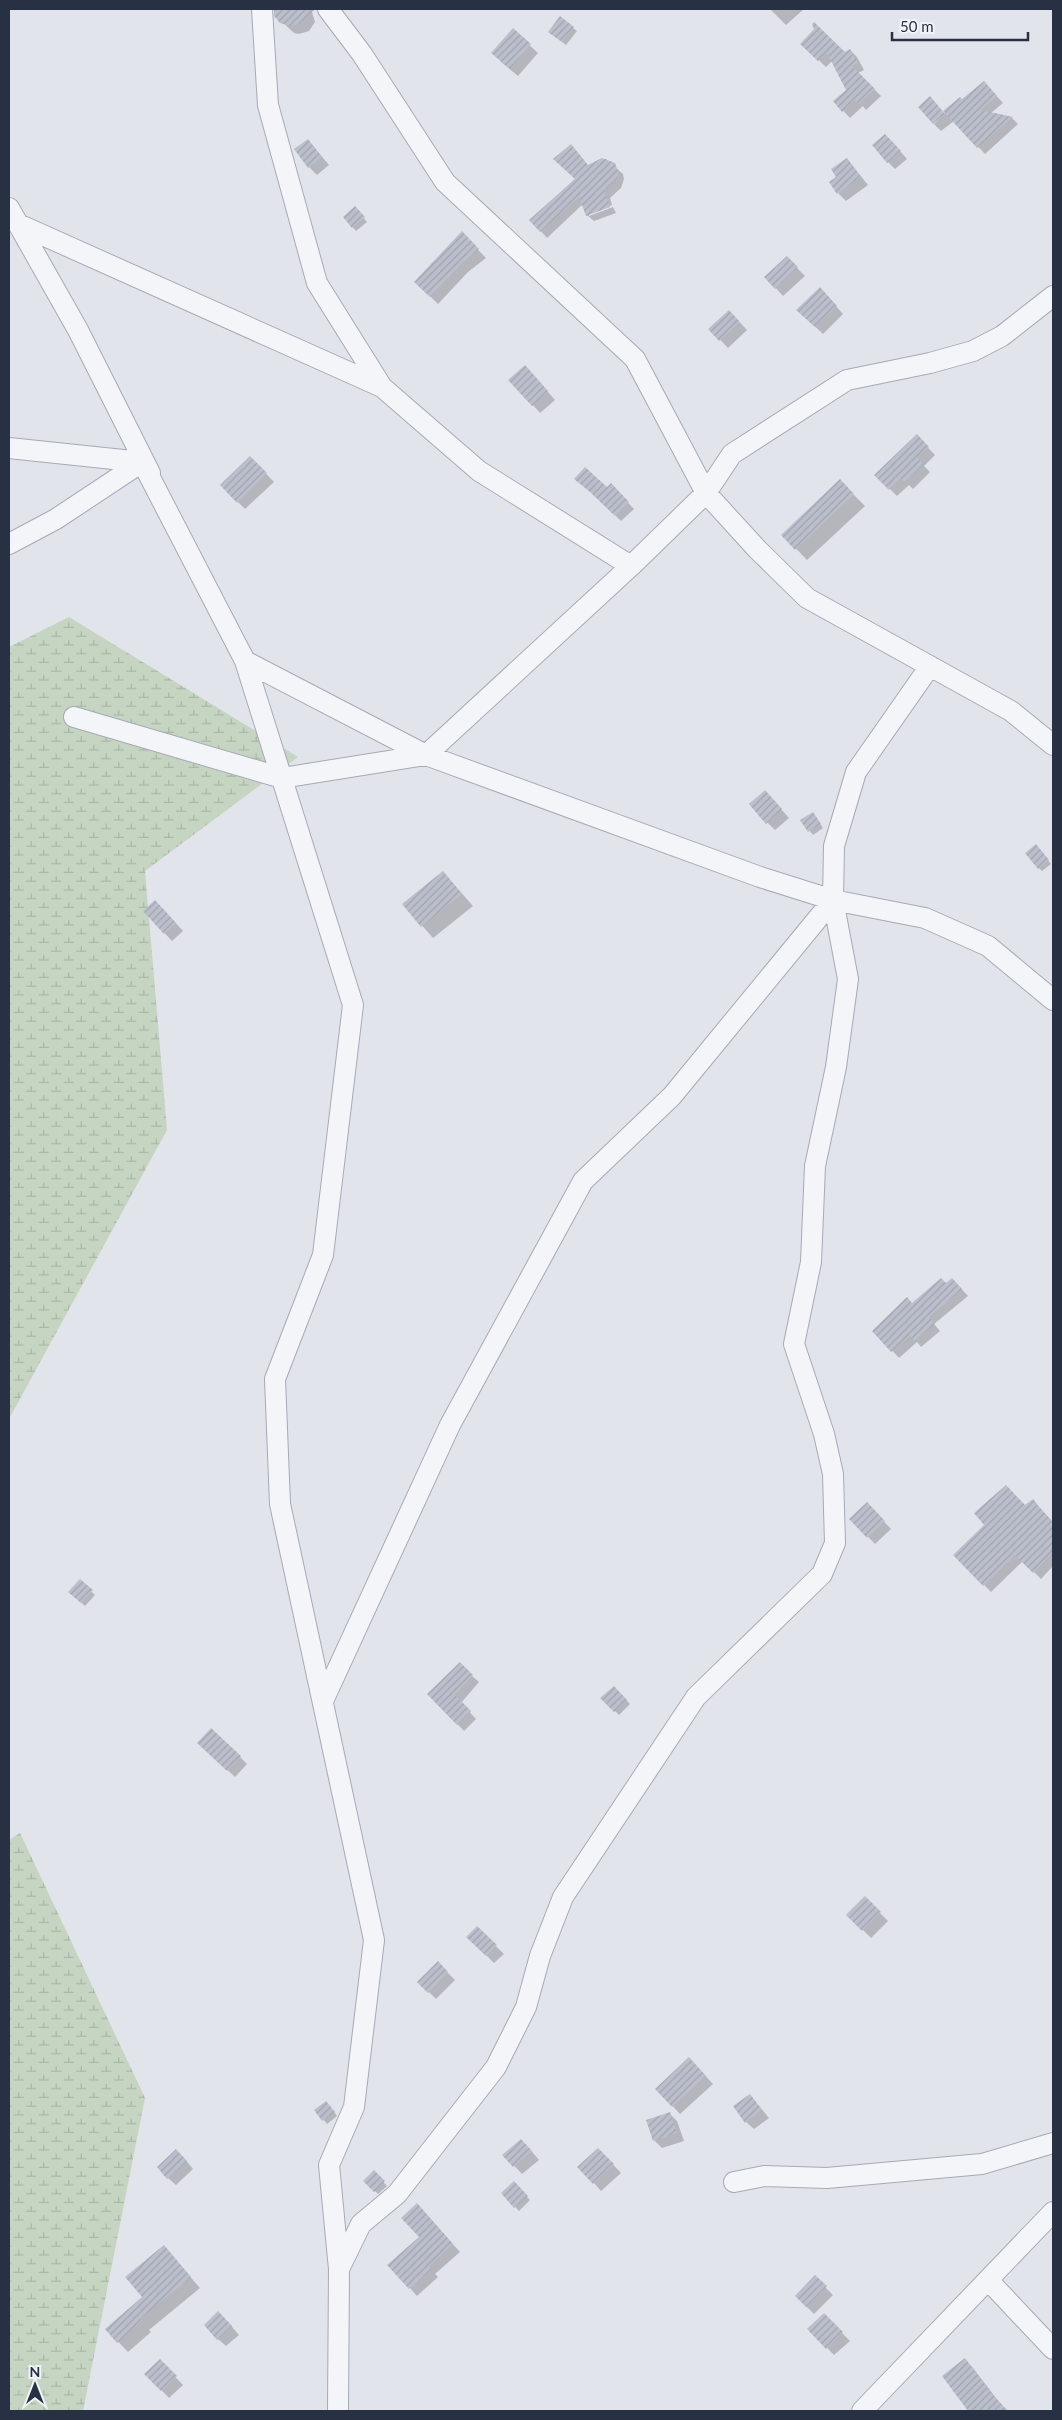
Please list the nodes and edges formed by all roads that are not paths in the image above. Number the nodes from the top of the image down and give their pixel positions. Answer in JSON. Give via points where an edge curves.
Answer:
{"nodes":[{"id":1,"x":262,"y":9,"type":"edge"},
{"id":2,"x":328,"y":9,"type":"edge"},
{"id":3,"x":13,"y":216,"type":"edge"},
{"id":4,"x":1053,"y":296,"type":"edge"},
{"id":5,"x":382,"y":387,"type":"junction"},
{"id":6,"x":9,"y":448,"type":"edge"},
{"id":7,"x":142,"y":462,"type":"junction"},
{"id":8,"x":706,"y":493,"type":"junction"},
{"id":9,"x":9,"y":544,"type":"edge"},
{"id":10,"x":631,"y":566,"type":"junction"},
{"id":11,"x":245,"y":661,"type":"junction"},
{"id":12,"x":930,"y":666,"type":"junction"},
{"id":13,"x":74,"y":717,"type":"dead end"},
{"id":14,"x":1053,"y":745,"type":"edge"},
{"id":15,"x":426,"y":755,"type":"junction"},
{"id":16,"x":282,"y":778,"type":"junction"},
{"id":17,"x":833,"y":900,"type":"junction"},
{"id":18,"x":1053,"y":1000,"type":"edge"},
{"id":19,"x":323,"y":1701,"type":"junction"},
{"id":20,"x":1053,"y":2142,"type":"edge"},
{"id":21,"x":734,"y":2182,"type":"dead end"},
{"id":22,"x":1053,"y":2212,"type":"edge"},
{"id":23,"x":339,"y":2269,"type":"junction"},
{"id":24,"x":988,"y":2280,"type":"junction"},
{"id":25,"x":1053,"y":2349,"type":"edge"},
{"id":26,"x":338,"y":2411,"type":"edge"},
{"id":27,"x":862,"y":2411,"type":"edge"}],
"edges":[{"from":1,"to":5,"type":"street","via":[[268,105],[317,283]]},
{"from":2,"to":8,"type":"street","via":[[378,76],[445,182],[635,359]]},
{"from":3,"to":5,"type":"street"},
{"from":3,"to":11,"type":"street","via":[[78,330]]},
{"from":4,"to":8,"type":"street","via":[[1002,336],[973,351],[847,380],[732,454]]},
{"from":5,"to":10,"type":"street","via":[[479,471]]},
{"from":6,"to":7,"type":"street"},
{"from":7,"to":9,"type":"street","via":[[56,519]]},
{"from":7,"to":11,"type":"street"},
{"from":8,"to":10,"type":"street"},
{"from":8,"to":12,"type":"street","via":[[807,598]]},
{"from":10,"to":15,"type":"street"},
{"from":11,"to":15,"type":"street"},
{"from":11,"to":16,"type":"street"},
{"from":12,"to":14,"type":"street","via":[[1010,711]]},
{"from":12,"to":17,"type":"street","via":[[856,772],[834,846]]},
{"from":13,"to":16,"type":"street"},
{"from":15,"to":16,"type":"street"},
{"from":15,"to":17,"type":"street","via":[[760,877]]},
{"from":16,"to":19,"type":"street","via":[[353,1005],[323,1255],[275,1380],[280,1504]]},
{"from":17,"to":18,"type":"street","via":[[925,918],[988,946]]},
{"from":17,"to":19,"type":"street","via":[[672,1096],[583,1181],[450,1425]]},
{"from":17,"to":23,"type":"street","via":[[848,979],[836,1067],[815,1166],[811,1262],[794,1344],[824,1434],[833,1474],[835,1543],[822,1574],[696,1697],[563,1897],[540,1956],[526,2007],[496,2067],[398,2194],[361,2224]]},
{"from":19,"to":23,"type":"street","via":[[374,1940],[354,2107],[329,2165]]},
{"from":20,"to":21,"type":"street","via":[[982,2164],[827,2178],[764,2176]]},
{"from":22,"to":24,"type":"street"},
{"from":23,"to":26,"type":"street"},
{"from":24,"to":25,"type":"street"},
{"from":24,"to":27,"type":"street"}]}
